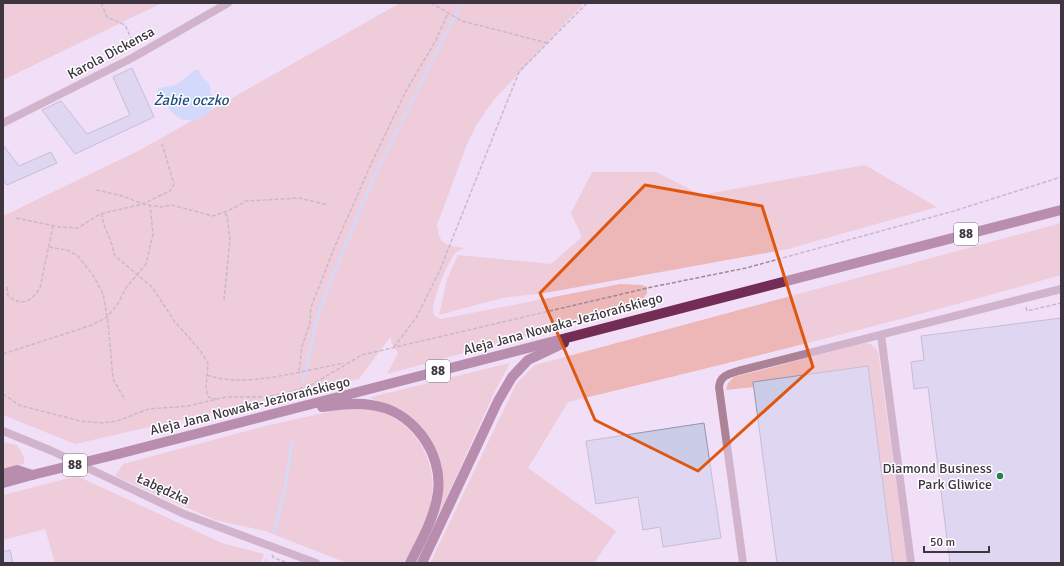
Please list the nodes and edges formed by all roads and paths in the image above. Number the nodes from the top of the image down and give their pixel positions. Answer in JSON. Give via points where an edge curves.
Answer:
{"nodes":[{"id":1,"x":101,"y":3,"type":"edge"},
{"id":2,"x":228,"y":3,"type":"edge"},
{"id":3,"x":431,"y":3,"type":"edge"},
{"id":4,"x":587,"y":3,"type":"edge"},
{"id":5,"x":448,"y":13,"type":"junction"},
{"id":6,"x":131,"y":38,"type":"dead end"},
{"id":7,"x":547,"y":43,"type":"junction"},
{"id":8,"x":3,"y":123,"type":"edge"},
{"id":9,"x":162,"y":144,"type":"dead end"},
{"id":10,"x":1061,"y":177,"type":"edge"},
{"id":11,"x":96,"y":190,"type":"dead end"},
{"id":12,"x":143,"y":204,"type":"junction"},
{"id":13,"x":150,"y":205,"type":"junction"},
{"id":14,"x":328,"y":205,"type":"dead end"},
{"id":15,"x":1061,"y":210,"type":"edge"},
{"id":16,"x":102,"y":213,"type":"junction"},
{"id":17,"x":224,"y":213,"type":"junction"},
{"id":18,"x":16,"y":218,"type":"dead end"},
{"id":19,"x":53,"y":226,"type":"junction"},
{"id":20,"x":49,"y":247,"type":"junction"},
{"id":21,"x":137,"y":274,"type":"junction"},
{"id":22,"x":7,"y":287,"type":"dead end"},
{"id":23,"x":1061,"y":289,"type":"edge"},
{"id":24,"x":224,"y":300,"type":"dead end"},
{"id":25,"x":1061,"y":303,"type":"edge"},
{"id":26,"x":1027,"y":311,"type":"dead end"},
{"id":27,"x":107,"y":317,"type":"junction"},
{"id":28,"x":588,"y":332,"type":"junction"},
{"id":29,"x":881,"y":335,"type":"junction"},
{"id":30,"x":393,"y":348,"type":"junction"},
{"id":31,"x":3,"y":354,"type":"edge"},
{"id":32,"x":347,"y":363,"type":"junction"},
{"id":33,"x":299,"y":371,"type":"junction"},
{"id":34,"x":206,"y":375,"type":"junction"},
{"id":35,"x":3,"y":394,"type":"edge"},
{"id":36,"x":216,"y":399,"type":"junction"},
{"id":37,"x":125,"y":400,"type":"dead end"},
{"id":38,"x":288,"y":410,"type":"junction"},
{"id":39,"x":3,"y":431,"type":"edge"},
{"id":40,"x":3,"y":474,"type":"edge"},
{"id":41,"x":32,"y":475,"type":"junction"},
{"id":42,"x":3,"y":483,"type":"edge"},
{"id":43,"x":270,"y":554,"type":"dead end"},
{"id":44,"x":288,"y":563,"type":"edge"},
{"id":45,"x":316,"y":563,"type":"edge"},
{"id":46,"x":410,"y":563,"type":"edge"},
{"id":47,"x":422,"y":563,"type":"edge"},
{"id":48,"x":743,"y":563,"type":"edge"},
{"id":49,"x":911,"y":563,"type":"edge"}],
"edges":[{"from":1,"to":6,"type":"path","via":[[108,17],[125,25]]},
{"from":2,"to":8,"type":"street","name":"Karola Dickensa","via":[[132,58]]},
{"from":3,"to":5,"type":"path"},
{"from":4,"to":7,"type":"path"},
{"from":5,"to":7,"type":"path","via":[[462,21]]},
{"from":5,"to":33,"type":"path","via":[[436,40],[406,92],[337,240],[311,307]]},
{"from":7,"to":30,"type":"path","via":[[519,72],[439,272],[416,318]]},
{"from":9,"to":12,"type":"path","via":[[174,184],[170,191]]},
{"from":10,"to":30,"type":"path","via":[[954,211],[746,268],[652,287]]},
{"from":11,"to":12,"type":"path"},
{"from":12,"to":13,"type":"path"},
{"from":12,"to":16,"type":"path"},
{"from":13,"to":17,"type":"path","via":[[172,205],[213,216]]},
{"from":13,"to":21,"type":"path","via":[[153,234],[151,247],[146,264]]},
{"from":14,"to":17,"type":"path","via":[[299,198],[246,201]]},
{"from":15,"to":28,"type":"main road","name":"Aleja Jana Nowaka-Jeziorańskiego","number":"88"},
{"from":16,"to":19,"type":"path","via":[[78,228]]},
{"from":16,"to":21,"type":"path","via":[[102,223],[113,244],[114,255]]},
{"from":17,"to":24,"type":"path","via":[[227,216],[230,239]]},
{"from":18,"to":19,"type":"path"},
{"from":19,"to":20,"type":"path"},
{"from":20,"to":22,"type":"path","via":[[40,288],[35,296],[25,302],[17,302],[8,296]]},
{"from":20,"to":27,"type":"path","via":[[67,250],[77,255],[84,263],[103,294]]},
{"from":21,"to":27,"type":"path"},
{"from":21,"to":34,"type":"path","via":[[152,288],[175,322],[200,349],[208,364]]},
{"from":23,"to":29,"type":"street"},
{"from":25,"to":26,"type":"path"},
{"from":27,"to":31,"type":"path","via":[[92,325]]},
{"from":27,"to":37,"type":"path","via":[[113,379]]},
{"from":28,"to":38,"type":"main road","name":"Aleja Jana Nowaka-Jeziorańskiego","number":"88"},
{"from":28,"to":47,"type":"main road","via":[[528,360],[512,377],[498,401]]},
{"from":29,"to":48,"type":"street","via":[[738,371],[726,375],[719,382]]},
{"from":29,"to":49,"type":"street"},
{"from":30,"to":32,"type":"path","via":[[362,355]]},
{"from":32,"to":33,"type":"path"},
{"from":32,"to":36,"type":"path","via":[[311,385],[284,394]]},
{"from":33,"to":34,"type":"path","via":[[274,377],[242,380]]},
{"from":34,"to":36,"type":"path","via":[[208,397]]},
{"from":35,"to":36,"type":"path","via":[[19,406],[80,421],[102,423],[149,409],[188,406]]},
{"from":38,"to":41,"type":"main road","name":"Aleja Jana Nowaka-Jeziorańskiego","number":"88","bridge":true},
{"from":38,"to":46,"type":"main road","via":[[371,404],[383,407],[407,421],[424,438],[433,451],[437,464],[438,493],[435,508]]},
{"from":39,"to":45,"type":"street","name":"Łabędzka","via":[[52,451],[184,514]]},
{"from":40,"to":41,"type":"main road","via":[[17,470]]},
{"from":41,"to":42,"type":"main road","name":"Aleja Jana Nowaka-Jeziorańskiego","number":"88"},
{"from":43,"to":44,"type":"path"}]}
